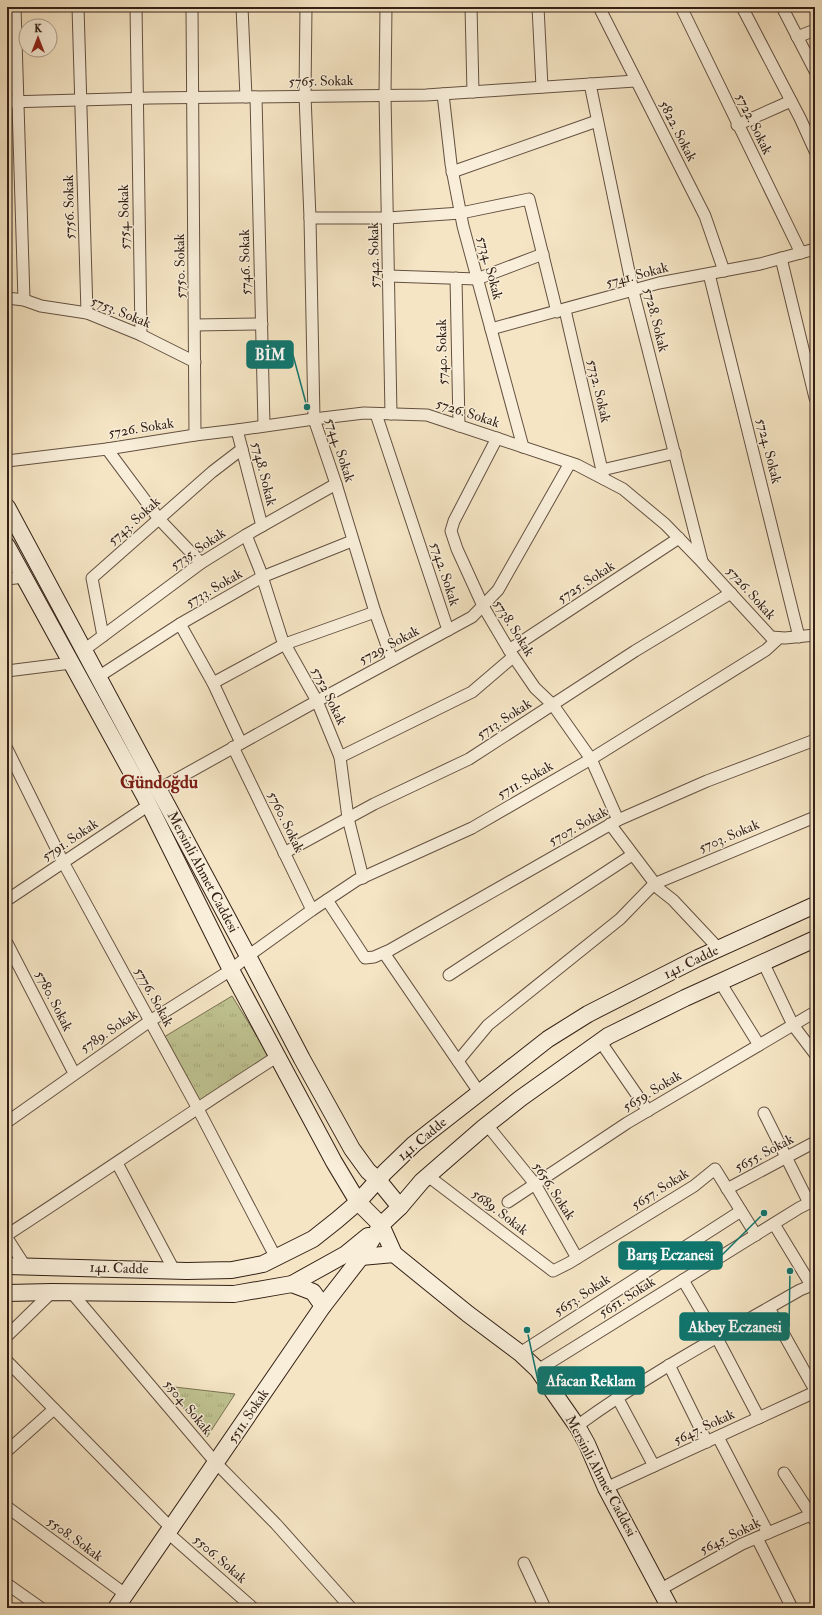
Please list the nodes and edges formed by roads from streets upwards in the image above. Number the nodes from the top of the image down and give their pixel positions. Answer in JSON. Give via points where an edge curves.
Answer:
{"nodes":[{"id":1,"x":15,"y":7,"type":"edge"},
{"id":2,"x":78,"y":7,"type":"edge"},
{"id":3,"x":136,"y":7,"type":"edge"},
{"id":4,"x":192,"y":7,"type":"edge"},
{"id":5,"x":242,"y":7,"type":"edge"},
{"id":6,"x":306,"y":7,"type":"edge"},
{"id":7,"x":386,"y":7,"type":"edge"},
{"id":8,"x":471,"y":7,"type":"edge"},
{"id":9,"x":538,"y":7,"type":"edge"},
{"id":10,"x":599,"y":7,"type":"edge"},
{"id":11,"x":681,"y":7,"type":"edge"},
{"id":12,"x":742,"y":7,"type":"edge"},
{"id":13,"x":782,"y":7,"type":"edge"},
{"id":14,"x":815,"y":30,"type":"edge"},
{"id":15,"x":797,"y":37,"type":"junction"},
{"id":16,"x":815,"y":71,"type":"edge"},
{"id":17,"x":635,"y":81,"type":"junction"},
{"id":18,"x":590,"y":84,"type":"junction"},
{"id":19,"x":542,"y":87,"type":"junction"},
{"id":20,"x":473,"y":92,"type":"junction"},
{"id":21,"x":443,"y":94,"type":"junction"},
{"id":22,"x":385,"y":95,"type":"junction"},
{"id":23,"x":306,"y":96,"type":"junction"},
{"id":24,"x":251,"y":97,"type":"junction"},
{"id":25,"x":137,"y":98,"type":"junction"},
{"id":26,"x":193,"y":98,"type":"junction"},
{"id":27,"x":81,"y":100,"type":"junction"},
{"id":28,"x":791,"y":101,"type":"junction"},
{"id":29,"x":7,"y":102,"type":"edge"},
{"id":30,"x":18,"y":102,"type":"junction"},
{"id":31,"x":597,"y":121,"type":"junction"},
{"id":32,"x":737,"y":124,"type":"junction"},
{"id":33,"x":815,"y":151,"type":"edge"},
{"id":34,"x":452,"y":172,"type":"junction"},
{"id":35,"x":460,"y":213,"type":"junction"},
{"id":36,"x":310,"y":218,"type":"junction"},
{"id":37,"x":388,"y":218,"type":"junction"},
{"id":38,"x":815,"y":250,"type":"edge"},
{"id":39,"x":801,"y":253,"type":"junction"},
{"id":40,"x":543,"y":254,"type":"junction"},
{"id":41,"x":781,"y":258,"type":"junction"},
{"id":42,"x":724,"y":271,"type":"junction"},
{"id":43,"x":710,"y":274,"type":"junction"},
{"id":44,"x":389,"y":276,"type":"junction"},
{"id":45,"x":456,"y":278,"type":"junction"},
{"id":46,"x":477,"y":279,"type":"junction"},
{"id":47,"x":634,"y":291,"type":"junction"},
{"id":48,"x":7,"y":298,"type":"edge"},
{"id":49,"x":24,"y":300,"type":"junction"},
{"id":50,"x":561,"y":311,"type":"junction"},
{"id":51,"x":87,"y":313,"type":"junction"},
{"id":52,"x":262,"y":324,"type":"junction"},
{"id":53,"x":195,"y":325,"type":"junction"},
{"id":54,"x":491,"y":329,"type":"junction"},
{"id":55,"x":141,"y":335,"type":"junction"},
{"id":56,"x":196,"y":362,"type":"junction"},
{"id":57,"x":815,"y":398,"type":"edge"},
{"id":58,"x":376,"y":414,"type":"junction"},
{"id":59,"x":390,"y":414,"type":"junction"},
{"id":60,"x":314,"y":419,"type":"junction"},
{"id":61,"x":264,"y":425,"type":"junction"},
{"id":62,"x":459,"y":426,"type":"junction"},
{"id":63,"x":237,"y":430,"type":"junction"},
{"id":64,"x":195,"y":435,"type":"junction"},
{"id":65,"x":497,"y":438,"type":"junction"},
{"id":66,"x":523,"y":447,"type":"junction"},
{"id":67,"x":107,"y":449,"type":"junction"},
{"id":68,"x":242,"y":449,"type":"junction"},
{"id":69,"x":675,"y":453,"type":"junction"},
{"id":70,"x":7,"y":461,"type":"edge"},
{"id":71,"x":570,"y":463,"type":"junction"},
{"id":72,"x":603,"y":475,"type":"junction"},
{"id":73,"x":336,"y":484,"type":"junction"},
{"id":74,"x":7,"y":507,"type":"edge"},
{"id":75,"x":159,"y":519,"type":"junction"},
{"id":76,"x":262,"y":526,"type":"junction"},
{"id":77,"x":246,"y":535,"type":"junction"},
{"id":78,"x":679,"y":538,"type":"junction"},
{"id":79,"x":352,"y":541,"type":"junction"},
{"id":80,"x":7,"y":546,"type":"edge"},
{"id":81,"x":702,"y":562,"type":"junction"},
{"id":82,"x":201,"y":563,"type":"junction"},
{"id":83,"x":24,"y":577,"type":"junction"},
{"id":84,"x":262,"y":578,"type":"junction"},
{"id":85,"x":7,"y":579,"type":"edge"},
{"id":86,"x":731,"y":593,"type":"junction"},
{"id":87,"x":483,"y":606,"type":"junction"},
{"id":88,"x":375,"y":612,"type":"junction"},
{"id":89,"x":180,"y":624,"type":"junction"},
{"id":90,"x":448,"y":630,"type":"junction"},
{"id":91,"x":103,"y":636,"type":"junction"},
{"id":92,"x":800,"y":637,"type":"junction"},
{"id":93,"x":779,"y":638,"type":"junction"},
{"id":94,"x":814,"y":638,"type":"edge"},
{"id":95,"x":285,"y":644,"type":"junction"},
{"id":96,"x":84,"y":650,"type":"junction"},
{"id":97,"x":511,"y":654,"type":"junction"},
{"id":98,"x":392,"y":660,"type":"junction"},
{"id":99,"x":72,"y":664,"type":"junction"},
{"id":100,"x":7,"y":670,"type":"edge"},
{"id":101,"x":98,"y":677,"type":"junction"},
{"id":102,"x":213,"y":683,"type":"junction"},
{"id":103,"x":317,"y":701,"type":"junction"},
{"id":104,"x":552,"y":705,"type":"junction"},
{"id":105,"x":815,"y":740,"type":"edge"},
{"id":106,"x":237,"y":745,"type":"junction"},
{"id":107,"x":7,"y":749,"type":"edge"},
{"id":108,"x":340,"y":757,"type":"junction"},
{"id":109,"x":591,"y":759,"type":"junction"},
{"id":110,"x":159,"y":789,"type":"junction"},
{"id":111,"x":149,"y":805,"type":"junction"},
{"id":112,"x":815,"y":817,"type":"edge"},
{"id":113,"x":348,"y":818,"type":"junction"},
{"id":114,"x":614,"y":822,"type":"junction"},
{"id":115,"x":284,"y":853,"type":"junction"},
{"id":116,"x":632,"y":855,"type":"junction"},
{"id":117,"x":64,"y":862,"type":"junction"},
{"id":118,"x":363,"y":878,"type":"junction"},
{"id":119,"x":654,"y":884,"type":"junction"},
{"id":120,"x":7,"y":900,"type":"edge"},
{"id":121,"x":327,"y":900,"type":"junction"},
{"id":122,"x":815,"y":905,"type":"edge"},
{"id":123,"x":312,"y":910,"type":"junction"},
{"id":124,"x":815,"y":939,"type":"edge"},
{"id":125,"x":7,"y":943,"type":"edge"},
{"id":126,"x":719,"y":948,"type":"junction"},
{"id":127,"x":384,"y":953,"type":"junction"},
{"id":128,"x":248,"y":956,"type":"junction"},
{"id":129,"x":763,"y":962,"type":"junction"},
{"id":130,"x":232,"y":970,"type":"junction"},
{"id":131,"x":449,"y":974,"type":"dead end"},
{"id":132,"x":720,"y":982,"type":"junction"},
{"id":133,"x":815,"y":1012,"type":"edge"},
{"id":134,"x":150,"y":1021,"type":"junction"},
{"id":135,"x":793,"y":1025,"type":"junction"},
{"id":136,"x":600,"y":1041,"type":"junction"},
{"id":137,"x":759,"y":1045,"type":"junction"},
{"id":138,"x":815,"y":1054,"type":"edge"},
{"id":139,"x":278,"y":1056,"type":"junction"},
{"id":140,"x":458,"y":1061,"type":"junction"},
{"id":141,"x":74,"y":1073,"type":"junction"},
{"id":142,"x":479,"y":1092,"type":"junction"},
{"id":143,"x":197,"y":1107,"type":"junction"},
{"id":144,"x":648,"y":1111,"type":"junction"},
{"id":145,"x":764,"y":1113,"type":"dead end"},
{"id":146,"x":7,"y":1122,"type":"edge"},
{"id":147,"x":487,"y":1125,"type":"junction"},
{"id":148,"x":815,"y":1142,"type":"edge"},
{"id":149,"x":787,"y":1158,"type":"junction"},
{"id":150,"x":117,"y":1163,"type":"junction"},
{"id":151,"x":428,"y":1176,"type":"junction"},
{"id":152,"x":378,"y":1180,"type":"junction"},
{"id":153,"x":535,"y":1184,"type":"junction"},
{"id":154,"x":727,"y":1189,"type":"junction"},
{"id":155,"x":358,"y":1202,"type":"junction"},
{"id":156,"x":508,"y":1202,"type":"dead end"},
{"id":157,"x":812,"y":1202,"type":"edge"},
{"id":158,"x":400,"y":1207,"type":"junction"},
{"id":159,"x":741,"y":1211,"type":"junction"},
{"id":160,"x":381,"y":1224,"type":"junction"},
{"id":161,"x":774,"y":1224,"type":"junction"},
{"id":162,"x":7,"y":1235,"type":"edge"},
{"id":163,"x":756,"y":1235,"type":"junction"},
{"id":164,"x":7,"y":1238,"type":"edge"},
{"id":165,"x":394,"y":1254,"type":"junction"},
{"id":166,"x":361,"y":1257,"type":"junction"},
{"id":167,"x":276,"y":1258,"type":"junction"},
{"id":168,"x":577,"y":1258,"type":"junction"},
{"id":169,"x":7,"y":1266,"type":"edge"},
{"id":170,"x":25,"y":1266,"type":"junction"},
{"id":171,"x":174,"y":1270,"type":"junction"},
{"id":172,"x":553,"y":1271,"type":"joint"},
{"id":173,"x":683,"y":1280,"type":"junction"},
{"id":174,"x":292,"y":1284,"type":"junction"},
{"id":175,"x":813,"y":1284,"type":"edge"},
{"id":176,"x":52,"y":1292,"type":"junction"},
{"id":177,"x":71,"y":1292,"type":"junction"},
{"id":178,"x":7,"y":1293,"type":"edge"},
{"id":179,"x":323,"y":1306,"type":"junction"},
{"id":180,"x":769,"y":1308,"type":"junction"},
{"id":181,"x":7,"y":1336,"type":"edge"},
{"id":182,"x":717,"y":1338,"type":"junction"},
{"id":183,"x":520,"y":1353,"type":"junction"},
{"id":184,"x":7,"y":1362,"type":"edge"},
{"id":185,"x":670,"y":1365,"type":"junction"},
{"id":186,"x":538,"y":1370,"type":"junction"},
{"id":187,"x":815,"y":1391,"type":"edge"},
{"id":188,"x":617,"y":1397,"type":"junction"},
{"id":189,"x":54,"y":1409,"type":"junction"},
{"id":190,"x":759,"y":1418,"type":"junction"},
{"id":191,"x":577,"y":1426,"type":"junction"},
{"id":192,"x":718,"y":1437,"type":"junction"},
{"id":193,"x":707,"y":1442,"type":"junction"},
{"id":194,"x":7,"y":1451,"type":"edge"},
{"id":195,"x":216,"y":1463,"type":"junction"},
{"id":196,"x":654,"y":1466,"type":"junction"},
{"id":197,"x":784,"y":1473,"type":"dead end"},
{"id":198,"x":606,"y":1488,"type":"junction"},
{"id":199,"x":7,"y":1507,"type":"edge"},
{"id":200,"x":814,"y":1516,"type":"edge"},
{"id":201,"x":170,"y":1530,"type":"junction"},
{"id":202,"x":768,"y":1533,"type":"junction"},
{"id":203,"x":757,"y":1538,"type":"junction"},
{"id":204,"x":524,"y":1563,"type":"dead end"},
{"id":205,"x":7,"y":1584,"type":"edge"},
{"id":206,"x":660,"y":1589,"type":"junction"},
{"id":207,"x":125,"y":1594,"type":"junction"},
{"id":208,"x":41,"y":1608,"type":"edge"},
{"id":209,"x":116,"y":1608,"type":"edge"},
{"id":210,"x":253,"y":1608,"type":"edge"},
{"id":211,"x":351,"y":1608,"type":"edge"},
{"id":212,"x":546,"y":1608,"type":"edge"},
{"id":213,"x":670,"y":1608,"type":"edge"},
{"id":214,"x":792,"y":1608,"type":"edge"}],
"edges":[{"from":1,"to":30,"type":"street"},
{"from":2,"to":27,"type":"street","name":"5756. Sokak"},
{"from":3,"to":25,"type":"street","name":"5754. Sokak"},
{"from":4,"to":26,"type":"street","name":"5750. Sokak"},
{"from":5,"to":24,"type":"street","name":"5746. Sokak"},
{"from":6,"to":23,"type":"street","name":"5744. Sokak"},
{"from":7,"to":22,"type":"street","name":"5742. Sokak"},
{"from":8,"to":20,"type":"street"},
{"from":9,"to":19,"type":"street"},
{"from":10,"to":17,"type":"street","name":"5822. Sokak"},
{"from":11,"to":32,"type":"street","name":"5722. Sokak"},
{"from":12,"to":28,"type":"street"},
{"from":13,"to":15,"type":"street"},
{"from":14,"to":15,"type":"street"},
{"from":15,"to":16,"type":"street"},
{"from":17,"to":18,"type":"street","name":"5765. Sokak"},
{"from":17,"to":42,"type":"street","name":"5822. Sokak","via":[[705,216]]},
{"from":18,"to":19,"type":"street","name":"5765. Sokak"},
{"from":18,"to":31,"type":"street","name":"5728. Sokak"},
{"from":19,"to":20,"type":"street","name":"5765. Sokak"},
{"from":20,"to":21,"type":"street","name":"5765. Sokak"},
{"from":21,"to":22,"type":"street","name":"5765. Sokak"},
{"from":21,"to":34,"type":"street","name":"5734. Sokak"},
{"from":22,"to":23,"type":"street","name":"5765. Sokak"},
{"from":22,"to":37,"type":"street","name":"5742. Sokak"},
{"from":23,"to":24,"type":"street","name":"5765. Sokak"},
{"from":23,"to":36,"type":"street","name":"5744. Sokak"},
{"from":24,"to":26,"type":"street","name":"5765. Sokak"},
{"from":24,"to":52,"type":"street","name":"5746. Sokak"},
{"from":25,"to":26,"type":"street","name":"5765. Sokak"},
{"from":25,"to":27,"type":"street","name":"5765. Sokak"},
{"from":25,"to":55,"type":"street","name":"5754. Sokak"},
{"from":26,"to":53,"type":"street","name":"5750. Sokak"},
{"from":27,"to":30,"type":"street","name":"5765. Sokak"},
{"from":27,"to":51,"type":"street","name":"5756. Sokak"},
{"from":28,"to":32,"type":"street"},
{"from":28,"to":33,"type":"street"},
{"from":29,"to":30,"type":"street","name":"5765. Sokak"},
{"from":30,"to":49,"type":"street"},
{"from":31,"to":34,"type":"street"},
{"from":31,"to":47,"type":"street","name":"5728. Sokak"},
{"from":32,"to":39,"type":"street","name":"5722. Sokak"},
{"from":34,"to":35,"type":"street","name":"5734. Sokak"},
{"from":35,"to":37,"type":"street"},
{"from":35,"to":40,"type":"street","name":"5732. Sokak","via":[[529,199]]},
{"from":35,"to":46,"type":"street","name":"5734. Sokak"},
{"from":36,"to":37,"type":"street"},
{"from":36,"to":60,"type":"street","name":"5744. Sokak"},
{"from":37,"to":44,"type":"street","name":"5742. Sokak"},
{"from":38,"to":39,"type":"street","name":"5741. Sokak"},
{"from":39,"to":41,"type":"street","name":"5741. Sokak"},
{"from":40,"to":46,"type":"street"},
{"from":40,"to":50,"type":"street","name":"5732. Sokak"},
{"from":41,"to":42,"type":"street","name":"5741. Sokak"},
{"from":41,"to":57,"type":"street"},
{"from":42,"to":43,"type":"street","name":"5741. Sokak"},
{"from":43,"to":47,"type":"street","name":"5741. Sokak","via":[[659,283]]},
{"from":43,"to":92,"type":"street","name":"5724. Sokak"},
{"from":44,"to":45,"type":"street"},
{"from":44,"to":59,"type":"street","name":"5742. Sokak"},
{"from":45,"to":46,"type":"street"},
{"from":45,"to":62,"type":"street","name":"5740. Sokak"},
{"from":46,"to":54,"type":"street","name":"5734. Sokak"},
{"from":47,"to":50,"type":"street","name":"5741. Sokak"},
{"from":47,"to":69,"type":"street","name":"5728. Sokak"},
{"from":48,"to":49,"type":"street","name":"5753. Sokak"},
{"from":49,"to":51,"type":"street","name":"5753. Sokak","via":[[41,306]]},
{"from":50,"to":54,"type":"street","name":"5741. Sokak"},
{"from":50,"to":72,"type":"street","name":"5732. Sokak"},
{"from":51,"to":55,"type":"street","name":"5753. Sokak"},
{"from":52,"to":53,"type":"street"},
{"from":52,"to":61,"type":"street","name":"5746. Sokak"},
{"from":53,"to":56,"type":"street","name":"5750. Sokak"},
{"from":54,"to":66,"type":"street","name":"5734. Sokak"},
{"from":55,"to":56,"type":"street","name":"5753. Sokak"},
{"from":56,"to":64,"type":"street","name":"5750. Sokak"},
{"from":58,"to":59,"type":"street","name":"5726. Sokak"},
{"from":58,"to":60,"type":"street","name":"5726. Sokak"},
{"from":58,"to":90,"type":"street","name":"5742. Sokak"},
{"from":59,"to":62,"type":"street","name":"5726. Sokak","via":[[427,415]]},
{"from":60,"to":61,"type":"street","name":"5726. Sokak"},
{"from":60,"to":73,"type":"street","name":"5744. Sokak"},
{"from":61,"to":63,"type":"street","name":"5726. Sokak"},
{"from":62,"to":65,"type":"street","name":"5726. Sokak"},
{"from":63,"to":64,"type":"street","name":"5726. Sokak"},
{"from":63,"to":68,"type":"street","name":"5748. Sokak"},
{"from":64,"to":67,"type":"street","name":"5726. Sokak"},
{"from":65,"to":66,"type":"street","name":"5726. Sokak"},
{"from":65,"to":87,"type":"street","name":"5738. Sokak","via":[[454,520],[451,531]]},
{"from":66,"to":71,"type":"street","name":"5726. Sokak"},
{"from":67,"to":70,"type":"street","name":"5726. Sokak"},
{"from":67,"to":75,"type":"street"},
{"from":68,"to":75,"type":"street","name":"5743. Sokak"},
{"from":68,"to":76,"type":"street","name":"5748. Sokak"},
{"from":69,"to":72,"type":"street"},
{"from":69,"to":81,"type":"street","name":"5728. Sokak"},
{"from":71,"to":72,"type":"street","name":"5726. Sokak"},
{"from":71,"to":87,"type":"street","name":"5729. Sokak","via":[[498,590]]},
{"from":72,"to":78,"type":"street","name":"5726. Sokak"},
{"from":73,"to":76,"type":"street","name":"5735. Sokak"},
{"from":73,"to":79,"type":"street","name":"5744. Sokak"},
{"from":74,"to":96,"type":"street","name":"Mersinli Ahmet Caddesi"},
{"from":75,"to":82,"type":"street"},
{"from":75,"to":91,"type":"street","name":"5743. Sokak","via":[[92,578]]},
{"from":76,"to":77,"type":"street","name":"5735. Sokak"},
{"from":77,"to":82,"type":"street","name":"5735. Sokak"},
{"from":77,"to":84,"type":"street","name":"5752 Sokak"},
{"from":78,"to":81,"type":"street","name":"5726. Sokak"},
{"from":78,"to":97,"type":"street","name":"5725. Sokak"},
{"from":79,"to":84,"type":"street","name":"5733. Sokak"},
{"from":79,"to":88,"type":"street","name":"5744. Sokak"},
{"from":80,"to":83,"type":"street","name":"Mersinli Ahmet Caddesi"},
{"from":81,"to":86,"type":"street","name":"5726. Sokak"},
{"from":82,"to":91,"type":"street","name":"5735. Sokak"},
{"from":83,"to":85,"type":"street"},
{"from":83,"to":99,"type":"street","name":"Mersinli Ahmet Caddesi"},
{"from":84,"to":89,"type":"street","name":"5733. Sokak"},
{"from":84,"to":95,"type":"street","name":"5752 Sokak"},
{"from":86,"to":93,"type":"street","name":"5726. Sokak","via":[[771,637]]},
{"from":86,"to":104,"type":"street","name":"5713. Sokak"},
{"from":87,"to":90,"type":"street","name":"5729. Sokak","via":[[472,617]]},
{"from":87,"to":97,"type":"street","name":"5738. Sokak"},
{"from":88,"to":95,"type":"street"},
{"from":88,"to":98,"type":"street","name":"5744. Sokak"},
{"from":89,"to":101,"type":"street","name":"5733. Sokak"},
{"from":89,"to":102,"type":"street","name":"5760. Sokak"},
{"from":90,"to":98,"type":"street","name":"5729. Sokak"},
{"from":91,"to":96,"type":"street","name":"5735. Sokak"},
{"from":92,"to":93,"type":"street"},
{"from":92,"to":94,"type":"street"},
{"from":93,"to":109,"type":"street","name":"5711. Sokak","via":[[766,650]]},
{"from":95,"to":102,"type":"street"},
{"from":95,"to":103,"type":"street","name":"5752 Sokak"},
{"from":96,"to":101,"type":"street","name":"Mersinli Ahmet Caddesi"},
{"from":97,"to":104,"type":"street","name":"5738. Sokak","via":[[535,688]]},
{"from":97,"to":108,"type":"street","name":"5725. Sokak","via":[[472,692]]},
{"from":98,"to":103,"type":"street","name":"5729. Sokak"},
{"from":99,"to":100,"type":"street"},
{"from":99,"to":111,"type":"street","name":"Mersinli Ahmet Caddesi"},
{"from":101,"to":110,"type":"street","name":"Mersinli Ahmet Caddesi"},
{"from":102,"to":106,"type":"street","name":"5760. Sokak"},
{"from":103,"to":106,"type":"street","name":"5729. Sokak"},
{"from":103,"to":108,"type":"street","name":"5752 Sokak"},
{"from":104,"to":109,"type":"street","name":"5738. Sokak"},
{"from":104,"to":113,"type":"street","name":"5713. Sokak","via":[[469,759]]},
{"from":105,"to":114,"type":"street","name":"5707. Sokak","via":[[707,781]]},
{"from":106,"to":110,"type":"street","name":"5729. Sokak"},
{"from":106,"to":115,"type":"street","name":"5760. Sokak"},
{"from":107,"to":117,"type":"street","name":"5776. Sokak"},
{"from":108,"to":113,"type":"street","name":"5752 Sokak"},
{"from":109,"to":114,"type":"street","name":"5738. Sokak"},
{"from":109,"to":118,"type":"street","name":"5711. Sokak","via":[[472,828]]},
{"from":110,"to":128,"type":"street","name":"Mersinli Ahmet Caddesi"},
{"from":111,"to":117,"type":"street","name":"5791. Sokak"},
{"from":111,"to":130,"type":"street","name":"Mersinli Ahmet Caddesi"},
{"from":112,"to":119,"type":"street","name":"5703. Sokak"},
{"from":113,"to":115,"type":"street","name":"5713. Sokak"},
{"from":113,"to":118,"type":"street","name":"5752 Sokak"},
{"from":114,"to":116,"type":"street","name":"5738. Sokak"},
{"from":114,"to":127,"type":"street","name":"5707. Sokak"},
{"from":115,"to":123,"type":"street","name":"5760. Sokak"},
{"from":116,"to":119,"type":"street","name":"5738. Sokak"},
{"from":116,"to":131,"type":"street"},
{"from":117,"to":120,"type":"street","name":"5791. Sokak"},
{"from":117,"to":134,"type":"street","name":"5776. Sokak"},
{"from":118,"to":121,"type":"street","name":"5711. Sokak"},
{"from":119,"to":126,"type":"street","name":"5738. Sokak"},
{"from":119,"to":140,"type":"street","via":[[620,919],[488,1026]]},
{"from":121,"to":123,"type":"street","name":"5711. Sokak"},
{"from":121,"to":127,"type":"street","name":"5707. Sokak","via":[[365,958]]},
{"from":122,"to":126,"type":"street","name":"141. Cadde"},
{"from":123,"to":128,"type":"street","name":"5711. Sokak"},
{"from":124,"to":129,"type":"street"},
{"from":125,"to":141,"type":"street","name":"5780. Sokak"},
{"from":126,"to":142,"type":"street","name":"141. Cadde","via":[[588,1014],[548,1039]]},
{"from":127,"to":140,"type":"street"},
{"from":128,"to":130,"type":"street","name":"5789. Sokak"},
{"from":128,"to":152,"type":"street","name":"Mersinli Ahmet Caddesi","via":[[352,1149]]},
{"from":129,"to":132,"type":"street"},
{"from":129,"to":135,"type":"street"},
{"from":130,"to":134,"type":"street","name":"5789. Sokak"},
{"from":130,"to":139,"type":"street","name":"Mersinli Ahmet Caddesi"},
{"from":132,"to":136,"type":"street"},
{"from":132,"to":137,"type":"street"},
{"from":133,"to":135,"type":"street","name":"5659. Sokak"},
{"from":134,"to":141,"type":"street","name":"5789. Sokak"},
{"from":134,"to":143,"type":"street","name":"5776. Sokak"},
{"from":135,"to":137,"type":"street","name":"5659. Sokak"},
{"from":135,"to":138,"type":"street"},
{"from":136,"to":144,"type":"street"},
{"from":136,"to":147,"type":"street"},
{"from":137,"to":144,"type":"street","name":"5659. Sokak"},
{"from":139,"to":143,"type":"street"},
{"from":139,"to":155,"type":"street","name":"Mersinli Ahmet Caddesi"},
{"from":140,"to":142,"type":"street"},
{"from":141,"to":146,"type":"street","name":"5789. Sokak"},
{"from":142,"to":152,"type":"street","name":"141. Cadde","via":[[414,1144]]},
{"from":143,"to":150,"type":"street"},
{"from":143,"to":167,"type":"street","name":"5776. Sokak"},
{"from":144,"to":153,"type":"street","name":"5659. Sokak"},
{"from":145,"to":149,"type":"street"},
{"from":147,"to":151,"type":"street"},
{"from":147,"to":153,"type":"street","name":"5656. Sokak"},
{"from":148,"to":149,"type":"street","name":"5655. Sokak"},
{"from":149,"to":154,"type":"street","name":"5655. Sokak"},
{"from":149,"to":157,"type":"street"},
{"from":150,"to":162,"type":"street"},
{"from":150,"to":171,"type":"street"},
{"from":151,"to":158,"type":"street"},
{"from":151,"to":172,"type":"street","name":"5689. Sokak"},
{"from":152,"to":155,"type":"street","name":"141. Cadde"},
{"from":152,"to":158,"type":"street","name":"Mersinli Ahmet Caddesi"},
{"from":153,"to":156,"type":"street","name":"5659. Sokak"},
{"from":153,"to":168,"type":"street","name":"5656. Sokak"},
{"from":154,"to":159,"type":"street","name":"5657. Sokak"},
{"from":154,"to":168,"type":"street","name":"5657. Sokak","via":[[715,1170],[694,1186]]},
{"from":155,"to":160,"type":"street","name":"Mersinli Ahmet Caddesi"},
{"from":155,"to":167,"type":"street","name":"141. Cadde","via":[[313,1239]]},
{"from":157,"to":161,"type":"street","name":"5651. Sokak"},
{"from":158,"to":160,"type":"street","name":"141. Cadde"},
{"from":159,"to":163,"type":"street","name":"5657. Sokak"},
{"from":159,"to":183,"type":"street","name":"5653. Sokak"},
{"from":160,"to":165,"type":"street","name":"Mersinli Ahmet Caddesi"},
{"from":160,"to":166,"type":"street","name":"5511. Sokak"},
{"from":160,"to":174,"type":"street","name":"141. Cadde","via":[[346,1254]]},
{"from":161,"to":163,"type":"street","name":"5651. Sokak"},
{"from":161,"to":175,"type":"street"},
{"from":163,"to":173,"type":"street","name":"5651. Sokak"},
{"from":164,"to":170,"type":"street"},
{"from":165,"to":166,"type":"street"},
{"from":165,"to":183,"type":"street","name":"Mersinli Ahmet Caddesi"},
{"from":166,"to":179,"type":"street","name":"5511. Sokak"},
{"from":167,"to":171,"type":"street","name":"141. Cadde","via":[[263,1264],[232,1270]]},
{"from":168,"to":172,"type":"street","name":"5657. Sokak"},
{"from":169,"to":170,"type":"street","name":"141. Cadde"},
{"from":170,"to":171,"type":"street","name":"141. Cadde"},
{"from":173,"to":182,"type":"street"},
{"from":173,"to":186,"type":"street","name":"5651. Sokak"},
{"from":174,"to":177,"type":"street","name":"141. Cadde","via":[[234,1294]]},
{"from":174,"to":179,"type":"street","via":[[313,1292]]},
{"from":175,"to":180,"type":"street"},
{"from":176,"to":177,"type":"street","name":"141. Cadde"},
{"from":176,"to":178,"type":"street","name":"141. Cadde"},
{"from":176,"to":181,"type":"street"},
{"from":177,"to":195,"type":"street","name":"5504. Sokak"},
{"from":179,"to":195,"type":"street","name":"5511. Sokak"},
{"from":180,"to":182,"type":"street"},
{"from":180,"to":187,"type":"street"},
{"from":182,"to":185,"type":"street"},
{"from":182,"to":190,"type":"street"},
{"from":183,"to":186,"type":"street","name":"Mersinli Ahmet Caddesi"},
{"from":184,"to":189,"type":"street"},
{"from":185,"to":188,"type":"street"},
{"from":185,"to":193,"type":"street"},
{"from":186,"to":191,"type":"street","name":"Mersinli Ahmet Caddesi"},
{"from":187,"to":190,"type":"street","name":"5647. Sokak"},
{"from":188,"to":191,"type":"street"},
{"from":188,"to":196,"type":"street"},
{"from":189,"to":194,"type":"street"},
{"from":189,"to":201,"type":"street"},
{"from":190,"to":192,"type":"street","name":"5647. Sokak"},
{"from":191,"to":198,"type":"street","name":"Mersinli Ahmet Caddesi"},
{"from":192,"to":193,"type":"street","name":"5647. Sokak"},
{"from":192,"to":202,"type":"street"},
{"from":193,"to":196,"type":"street","name":"5647. Sokak"},
{"from":195,"to":201,"type":"street","name":"5511. Sokak"},
{"from":195,"to":211,"type":"street","name":"5504. Sokak","via":[[276,1524]]},
{"from":196,"to":198,"type":"street","name":"5647. Sokak"},
{"from":197,"to":200,"type":"street"},
{"from":198,"to":206,"type":"street","name":"Mersinli Ahmet Caddesi"},
{"from":199,"to":207,"type":"street","name":"5508. Sokak"},
{"from":200,"to":202,"type":"street","name":"5645. Sokak"},
{"from":201,"to":207,"type":"street","name":"5511. Sokak"},
{"from":201,"to":210,"type":"street","name":"5506. Sokak"},
{"from":202,"to":203,"type":"street","name":"5645. Sokak"},
{"from":203,"to":206,"type":"street","name":"5645. Sokak"},
{"from":203,"to":214,"type":"street"},
{"from":204,"to":212,"type":"street"},
{"from":205,"to":208,"type":"street"},
{"from":206,"to":213,"type":"street","name":"Mersinli Ahmet Caddesi"},
{"from":207,"to":209,"type":"street","name":"5511. Sokak"}]}
